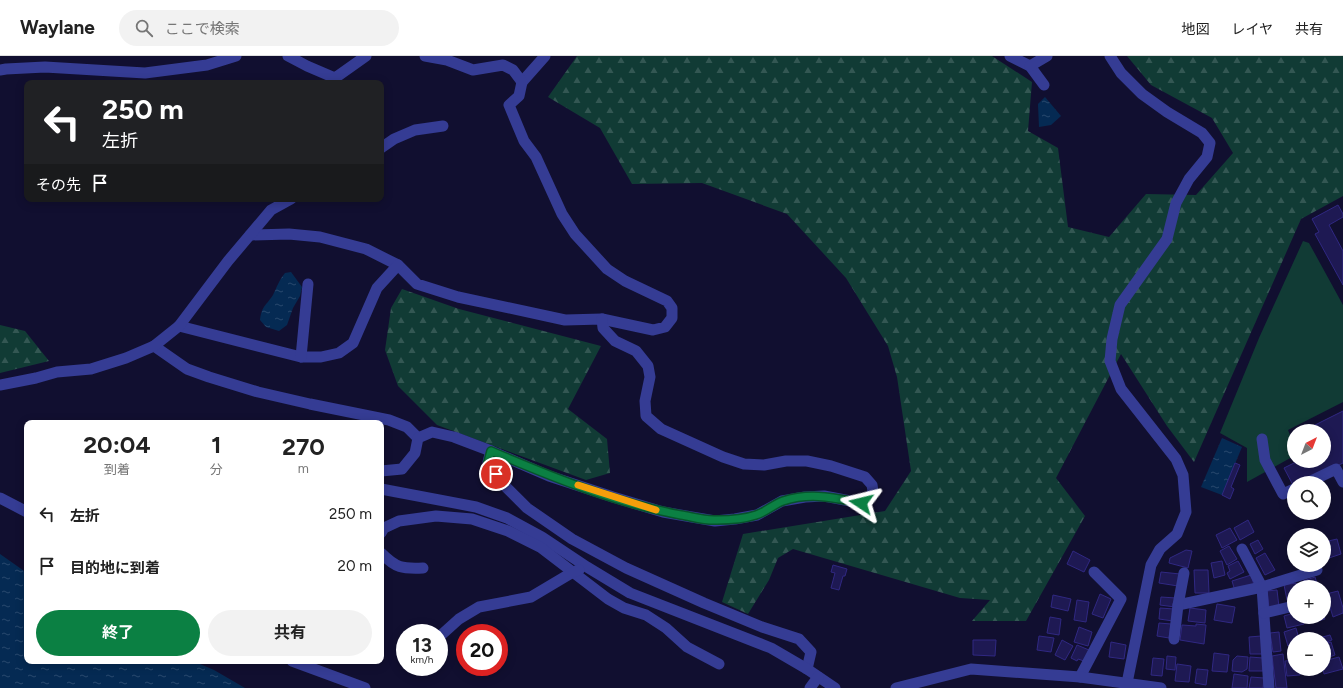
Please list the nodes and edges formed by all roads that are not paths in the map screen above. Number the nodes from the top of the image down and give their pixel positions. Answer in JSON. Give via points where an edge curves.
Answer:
{"nodes":[{"id":1,"x":236,"y":56,"type":"edge"},
{"id":2,"x":288,"y":56,"type":"edge"},
{"id":3,"x":366,"y":56,"type":"edge"},
{"id":4,"x":425,"y":56,"type":"edge"},
{"id":5,"x":544,"y":56,"type":"edge"},
{"id":6,"x":1010,"y":56,"type":"edge"},
{"id":7,"x":1047,"y":56,"type":"edge"},
{"id":8,"x":1110,"y":56,"type":"edge"},
{"id":9,"x":1030,"y":66,"type":"junction"},
{"id":10,"x":0,"y":70,"type":"edge"},
{"id":11,"x":522,"y":82,"type":"junction"},
{"id":12,"x":1044,"y":85,"type":"dead end"},
{"id":13,"x":443,"y":126,"type":"dead end"},
{"id":14,"x":384,"y":146,"type":"edge"},
{"id":15,"x":286,"y":202,"type":"edge"},
{"id":16,"x":250,"y":235,"type":"junction"},
{"id":17,"x":398,"y":265,"type":"junction"},
{"id":18,"x":308,"y":284,"type":"dead end"},
{"id":19,"x":602,"y":319,"type":"junction"},
{"id":20,"x":179,"y":326,"type":"junction"},
{"id":21,"x":154,"y":346,"type":"junction"},
{"id":22,"x":301,"y":357,"type":"junction"},
{"id":23,"x":0,"y":385,"type":"edge"},
{"id":24,"x":418,"y":438,"type":"junction"},
{"id":25,"x":1262,"y":439,"type":"dead end"},
{"id":26,"x":491,"y":451,"type":"junction"},
{"id":27,"x":1340,"y":468,"type":"edge"},
{"id":28,"x":384,"y":471,"type":"edge"},
{"id":29,"x":1322,"y":476,"type":"edge"},
{"id":30,"x":1343,"y":482,"type":"edge"},
{"id":31,"x":384,"y":490,"type":"edge"},
{"id":32,"x":1287,"y":492,"type":"edge"},
{"id":33,"x":0,"y":498,"type":"edge"},
{"id":34,"x":24,"y":510,"type":"edge"},
{"id":35,"x":384,"y":528,"type":"edge"},
{"id":36,"x":1242,"y":549,"type":"dead end"},
{"id":37,"x":384,"y":556,"type":"edge"},
{"id":38,"x":587,"y":567,"type":"junction"},
{"id":39,"x":422,"y":568,"type":"dead end"},
{"id":40,"x":573,"y":572,"type":"junction"},
{"id":41,"x":1094,"y":572,"type":"dead end"},
{"id":42,"x":1311,"y":572,"type":"edge"},
{"id":43,"x":1184,"y":573,"type":"dead end"},
{"id":44,"x":1262,"y":587,"type":"junction"},
{"id":45,"x":1178,"y":606,"type":"junction"},
{"id":46,"x":1287,"y":608,"type":"edge"},
{"id":47,"x":1264,"y":613,"type":"junction"},
{"id":48,"x":448,"y":629,"type":"edge"},
{"id":49,"x":1174,"y":639,"type":"dead end"},
{"id":50,"x":300,"y":664,"type":"edge"},
{"id":51,"x":719,"y":664,"type":"dead end"},
{"id":52,"x":806,"y":669,"type":"junction"},
{"id":53,"x":818,"y":677,"type":"junction"},
{"id":54,"x":1080,"y":677,"type":"junction"},
{"id":55,"x":1127,"y":683,"type":"junction"},
{"id":56,"x":1114,"y":685,"type":"edge"},
{"id":57,"x":365,"y":688,"type":"edge"},
{"id":58,"x":810,"y":688,"type":"edge"},
{"id":59,"x":835,"y":688,"type":"edge"},
{"id":60,"x":896,"y":688,"type":"edge"},
{"id":61,"x":1161,"y":688,"type":"edge"},
{"id":62,"x":1269,"y":688,"type":"edge"}],
"edges":[{"from":1,"to":10,"type":"street","via":[[207,65],[145,73],[45,67]]},
{"from":2,"to":3,"type":"street","via":[[335,78]]},
{"from":4,"to":11,"type":"street","via":[[446,60],[473,70],[503,65],[514,70]]},
{"from":5,"to":11,"type":"street"},
{"from":6,"to":9,"type":"street"},
{"from":7,"to":9,"type":"street"},
{"from":8,"to":55,"type":"street","via":[[1121,73],[1142,94],[1202,134],[1210,143],[1207,157],[1189,179],[1176,203],[1167,239],[1120,305],[1112,339],[1110,361],[1121,390],[1176,459],[1183,475],[1186,512],[1177,534],[1160,549],[1151,565]]},
{"from":9,"to":12,"type":"street"},
{"from":11,"to":19,"type":"street","via":[[519,96],[509,105],[524,141],[536,157],[562,214],[575,234],[607,269],[625,281],[667,300],[672,308],[672,318],[665,327],[654,330]]},
{"from":13,"to":14,"type":"street","via":[[415,130]]},
{"from":15,"to":16,"type":"street","via":[[271,210]]},
{"from":16,"to":17,"type":"street","via":[[289,234],[320,237],[366,249]]},
{"from":16,"to":20,"type":"street"},
{"from":17,"to":19,"type":"street","via":[[417,284],[458,297],[565,320]]},
{"from":17,"to":22,"type":"street","via":[[377,288],[352,343],[339,353],[321,357]]},
{"from":18,"to":22,"type":"street"},
{"from":19,"to":26,"type":"street","via":[[603,328],[615,341],[636,351],[648,366],[650,377],[645,401],[646,416],[661,430],[744,464],[807,461],[831,466],[864,477],[872,485],[870,497],[861,503],[824,496],[805,496],[782,501],[757,515],[715,521],[663,512],[613,497],[549,476]]},
{"from":20,"to":21,"type":"street"},
{"from":20,"to":22,"type":"street"},
{"from":21,"to":23,"type":"street","via":[[91,369],[57,372]]},
{"from":21,"to":24,"type":"street","via":[[194,372],[258,392],[389,420],[407,427]]},
{"from":24,"to":26,"type":"street","via":[[432,432]]},
{"from":24,"to":28,"type":"street","via":[[415,453],[402,468]]},
{"from":25,"to":32,"type":"street","via":[[1265,460],[1283,494]]},
{"from":26,"to":52,"type":"street","via":[[488,462],[504,485],[527,508],[572,539],[626,568],[762,627],[799,639],[811,652]]},
{"from":27,"to":29,"type":"street"},
{"from":27,"to":30,"type":"street"},
{"from":31,"to":38,"type":"street","via":[[476,507],[507,518]]},
{"from":33,"to":34,"type":"street"},
{"from":35,"to":40,"type":"street","via":[[399,521],[436,516],[472,519],[508,531],[540,547]]},
{"from":36,"to":44,"type":"street"},
{"from":37,"to":39,"type":"street","via":[[390,562],[406,569]]},
{"from":38,"to":40,"type":"street"},
{"from":38,"to":52,"type":"street","via":[[630,593],[770,648]]},
{"from":40,"to":48,"type":"street","via":[[531,597],[479,607]]},
{"from":40,"to":51,"type":"street","via":[[608,599],[624,608],[646,615],[688,647]]},
{"from":41,"to":54,"type":"street","via":[[1121,599]]},
{"from":42,"to":44,"type":"street"},
{"from":43,"to":45,"type":"street"},
{"from":44,"to":45,"type":"street"},
{"from":44,"to":47,"type":"street"},
{"from":45,"to":49,"type":"street"},
{"from":46,"to":47,"type":"street"},
{"from":47,"to":62,"type":"street"},
{"from":50,"to":57,"type":"street"},
{"from":52,"to":53,"type":"street"},
{"from":53,"to":58,"type":"street"},
{"from":53,"to":59,"type":"street"},
{"from":54,"to":56,"type":"street"},
{"from":54,"to":60,"type":"street","via":[[971,668]]},
{"from":55,"to":56,"type":"street"},
{"from":55,"to":61,"type":"street"}]}
